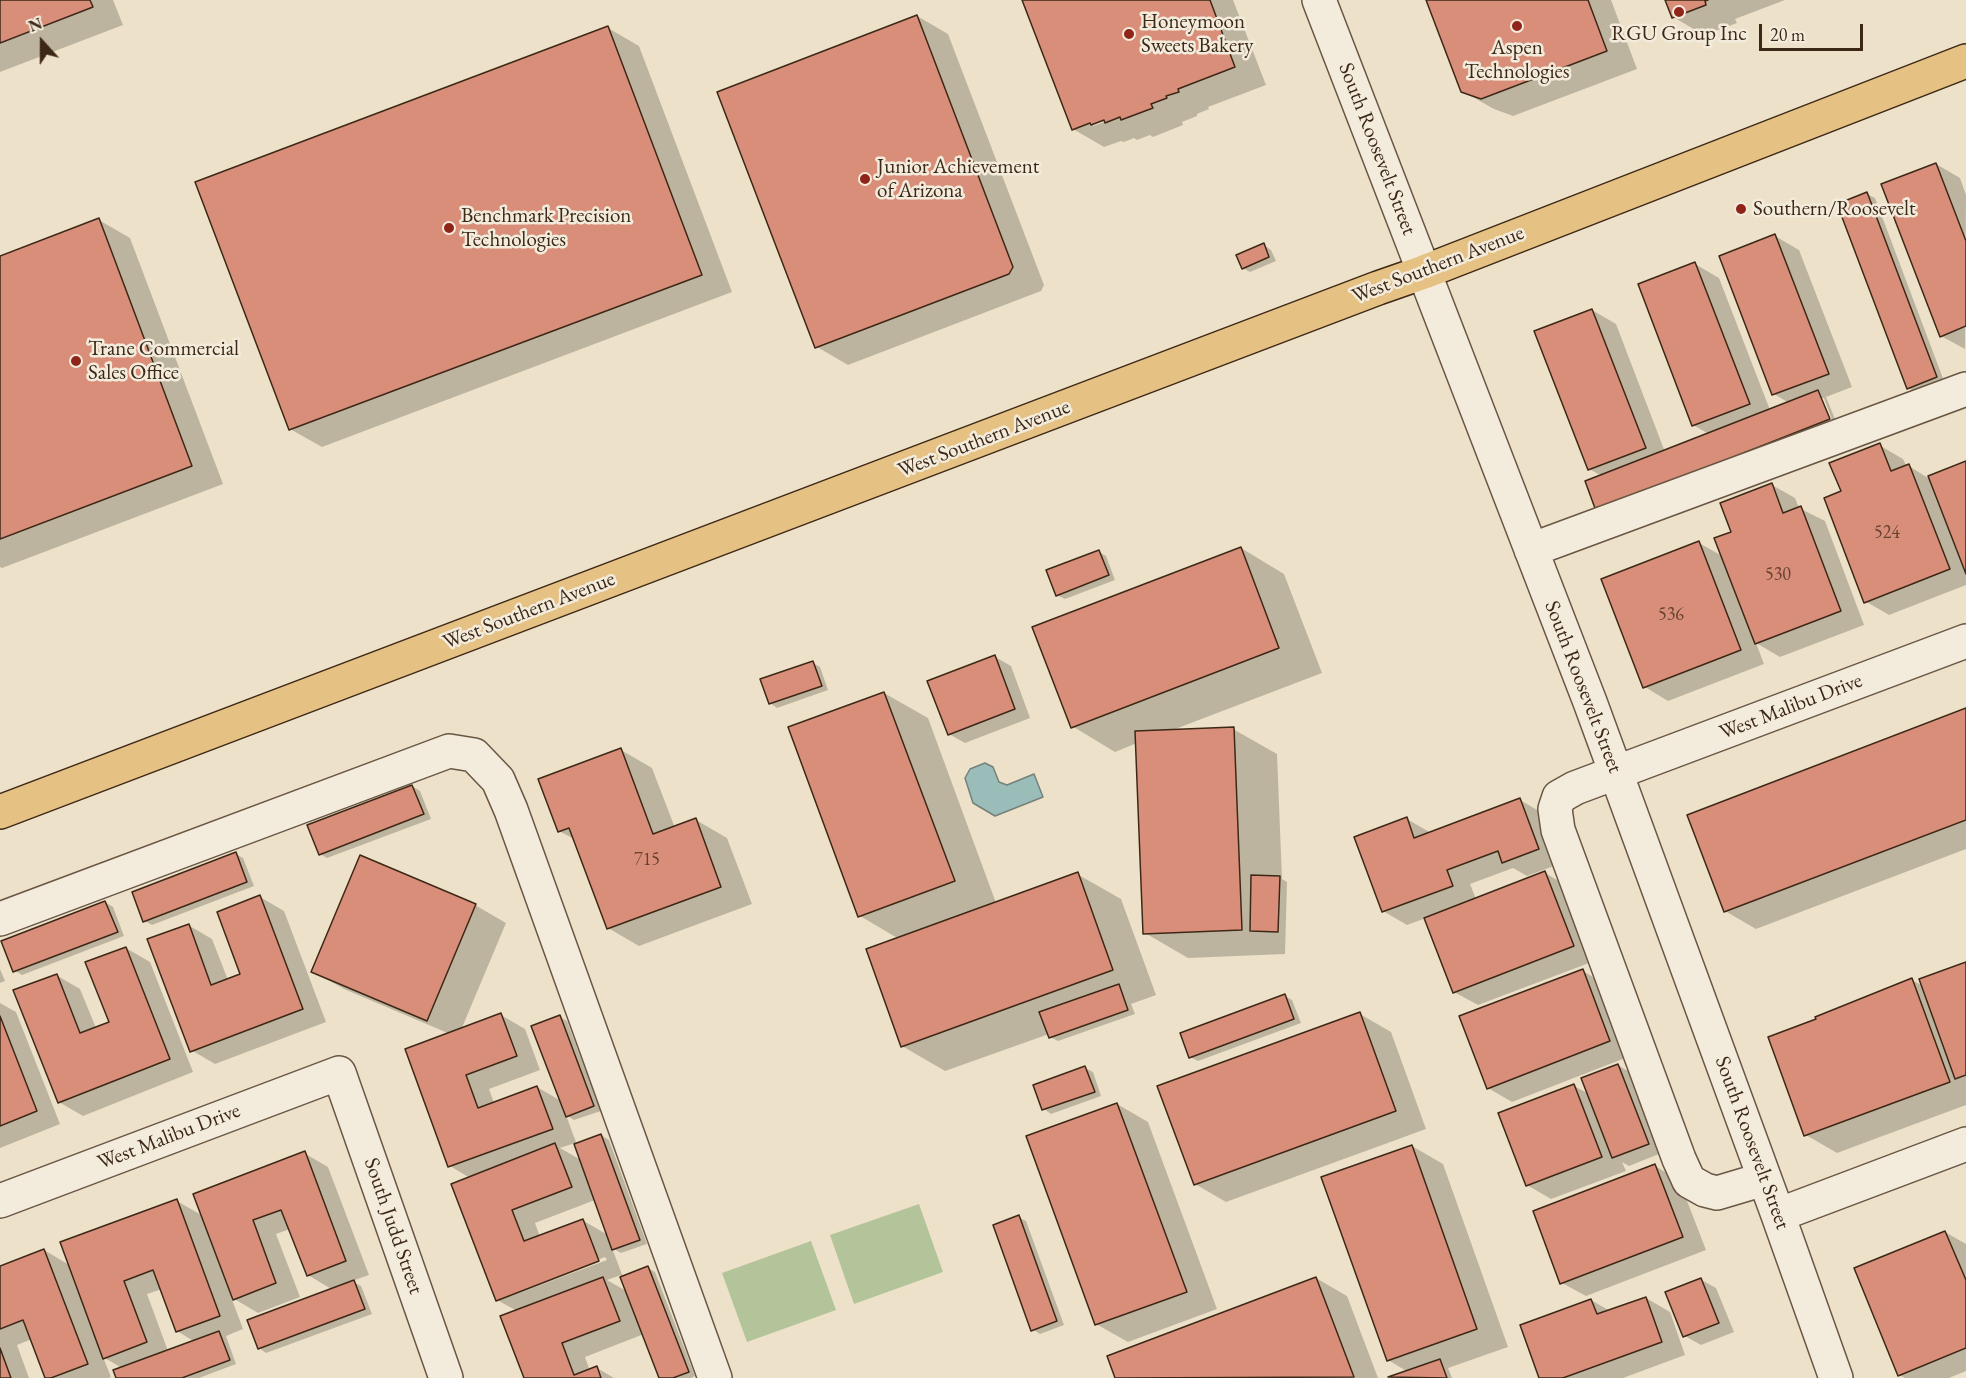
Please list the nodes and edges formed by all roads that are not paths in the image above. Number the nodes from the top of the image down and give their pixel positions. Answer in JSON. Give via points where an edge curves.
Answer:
{"nodes":[{"id":1,"x":1319,"y":0,"type":"edge"},
{"id":2,"x":1966,"y":61,"type":"edge"},
{"id":3,"x":1424,"y":272,"type":"junction"},
{"id":4,"x":1966,"y":388,"type":"edge"},
{"id":5,"x":1531,"y":550,"type":"junction"},
{"id":6,"x":1966,"y":641,"type":"edge"},
{"id":7,"x":1615,"y":774,"type":"junction"},
{"id":8,"x":0,"y":812,"type":"edge"},
{"id":9,"x":0,"y":919,"type":"edge"},
{"id":10,"x":339,"y":1073,"type":"joint"},
{"id":11,"x":1966,"y":1144,"type":"edge"},
{"id":12,"x":1764,"y":1179,"type":"junction"},
{"id":13,"x":0,"y":1201,"type":"edge"},
{"id":14,"x":1778,"y":1215,"type":"junction"},
{"id":15,"x":446,"y":1378,"type":"edge"},
{"id":16,"x":715,"y":1378,"type":"edge"},
{"id":17,"x":1836,"y":1378,"type":"edge"}],
"edges":[{"from":1,"to":3,"type":"street","name":"South Roosevelt Street"},
{"from":2,"to":3,"type":"main road","name":"West Southern Avenue"},
{"from":3,"to":5,"type":"street","name":"South Roosevelt Street"},
{"from":3,"to":8,"type":"main road","name":"West Southern Avenue"},
{"from":4,"to":5,"type":"street"},
{"from":5,"to":7,"type":"street","name":"South Roosevelt Street"},
{"from":6,"to":7,"type":"street","name":"West Malibu Drive"},
{"from":7,"to":12,"type":"street","name":"South Roosevelt Street"},
{"from":7,"to":12,"type":"street","name":"West Malibu Drive","via":[[1559,797],[1555,809],[1558,830],[1630,1027],[1689,1181],[1717,1193]]},
{"from":9,"to":16,"type":"street","via":[[449,751],[474,755],[498,780],[512,810]]},
{"from":10,"to":13,"type":"street","name":"West Malibu Drive"},
{"from":10,"to":15,"type":"street","name":"South Judd Street"},
{"from":11,"to":14,"type":"street"},
{"from":12,"to":14,"type":"street","name":"South Roosevelt Street"},
{"from":14,"to":17,"type":"street","name":"South Roosevelt Street"}]}
